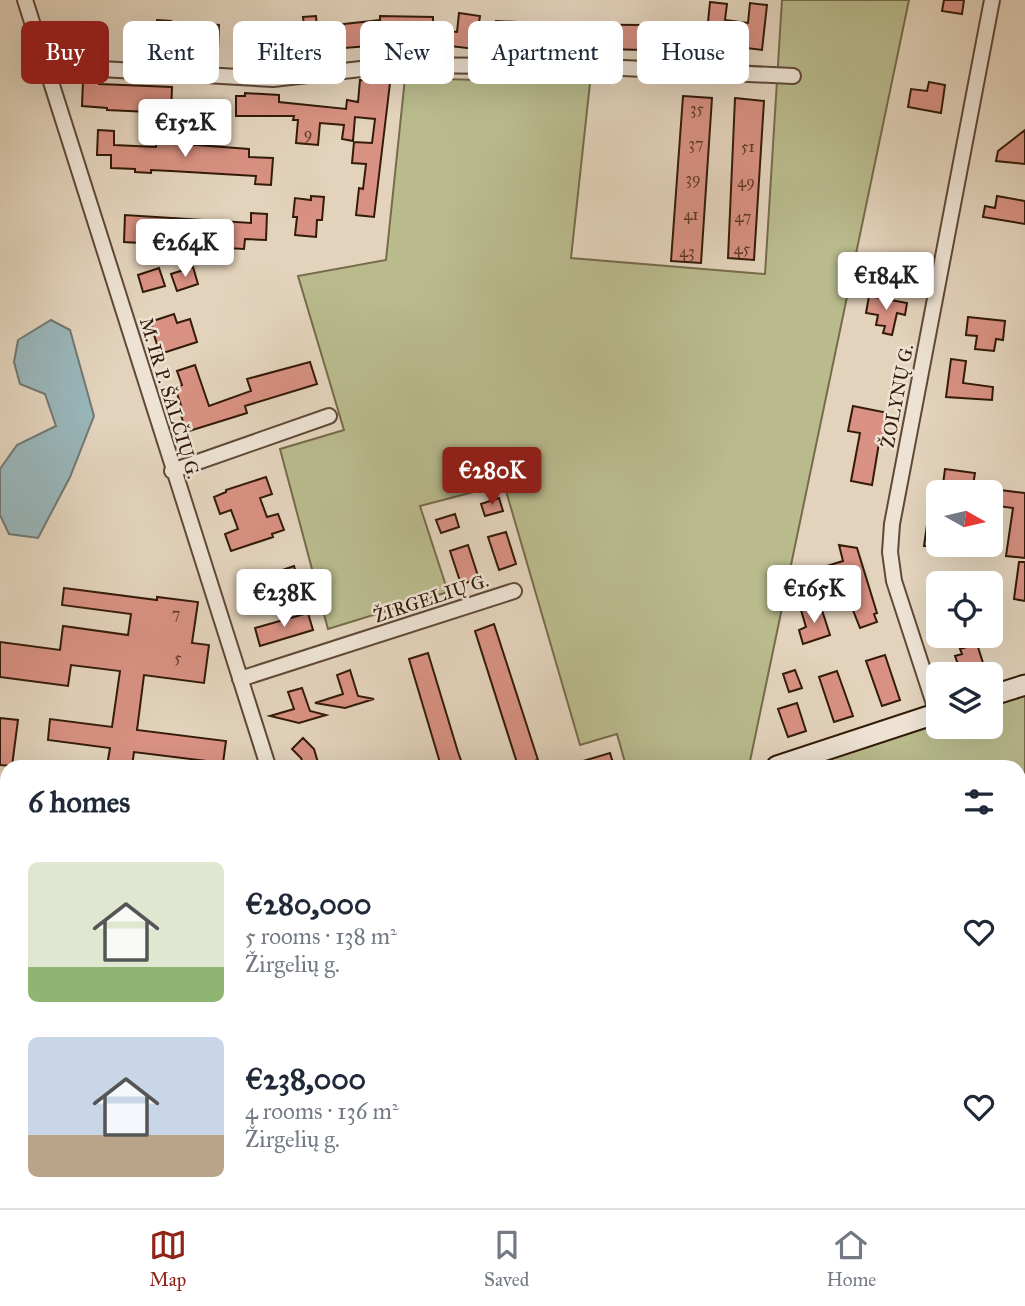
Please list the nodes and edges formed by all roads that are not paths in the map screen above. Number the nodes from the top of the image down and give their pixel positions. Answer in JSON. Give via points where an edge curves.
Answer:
{"nodes":[{"id":1,"x":25,"y":0,"type":"edge"},
{"id":2,"x":992,"y":0,"type":"edge"},
{"id":3,"x":31,"y":21,"type":"edge"},
{"id":4,"x":109,"y":69,"type":"edge"},
{"id":5,"x":793,"y":76,"type":"dead end"},
{"id":6,"x":50,"y":84,"type":"edge"},
{"id":7,"x":329,"y":416,"type":"dead end"},
{"id":8,"x":172,"y":471,"type":"junction"},
{"id":9,"x":514,"y":591,"type":"dead end"},
{"id":10,"x":240,"y":679,"type":"junction"},
{"id":11,"x":926,"y":679,"type":"edge"},
{"id":12,"x":1025,"y":685,"type":"edge"},
{"id":13,"x":1003,"y":692,"type":"edge"},
{"id":14,"x":926,"y":717,"type":"edge"},
{"id":15,"x":266,"y":760,"type":"edge"},
{"id":16,"x":795,"y":760,"type":"edge"}],
"edges":[{"from":1,"to":3,"type":"street","name":"M. IR P. ŠALČIŲ G."},
{"from":2,"to":11,"type":"street","name":"ŽOLYNŲ G.","via":[[890,552],[894,582]]},
{"from":4,"to":5,"type":"street","via":[[273,79],[396,65],[603,67]]},
{"from":6,"to":8,"type":"street","name":"M. IR P. ŠALČIŲ G."},
{"from":7,"to":8,"type":"street"},
{"from":8,"to":10,"type":"street","name":"M. IR P. ŠALČIŲ G."},
{"from":9,"to":10,"type":"street","name":"ŽIRGELIŲ G."},
{"from":10,"to":15,"type":"street","name":"M. IR P. ŠALČIŲ G."},
{"from":12,"to":13,"type":"main road"},
{"from":14,"to":16,"type":"main road"}]}
